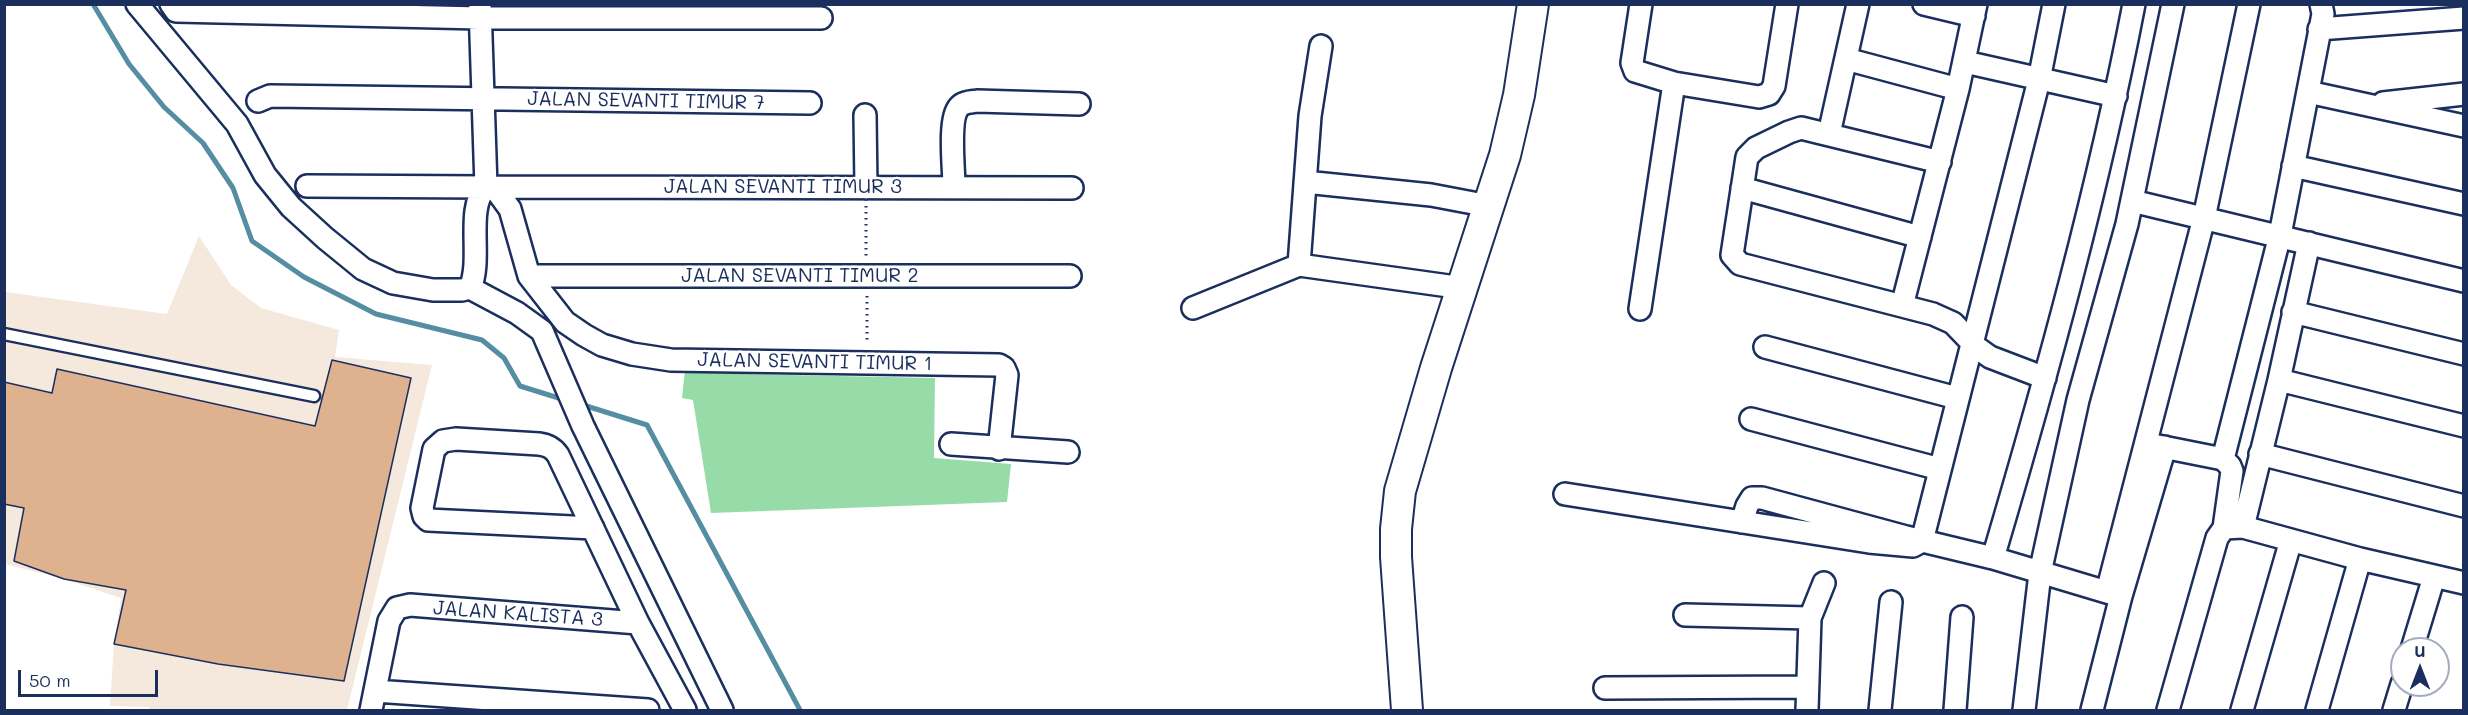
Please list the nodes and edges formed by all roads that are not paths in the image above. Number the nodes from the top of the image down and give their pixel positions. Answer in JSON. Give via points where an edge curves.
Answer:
{"nodes":[{"id":1,"x":137,"y":4,"type":"edge"},
{"id":2,"x":171,"y":4,"type":"edge"},
{"id":3,"x":1533,"y":4,"type":"edge"},
{"id":4,"x":1641,"y":4,"type":"edge"},
{"id":5,"x":1787,"y":4,"type":"edge"},
{"id":6,"x":1858,"y":4,"type":"edge"},
{"id":7,"x":2054,"y":4,"type":"edge"},
{"id":8,"x":2134,"y":4,"type":"edge"},
{"id":9,"x":2173,"y":4,"type":"edge"},
{"id":10,"x":2249,"y":4,"type":"edge"},
{"id":11,"x":2321,"y":4,"type":"edge"},
{"id":12,"x":1934,"y":6,"type":"edge"},
{"id":13,"x":1975,"y":10,"type":"edge"},
{"id":14,"x":480,"y":11,"type":"edge"},
{"id":15,"x":821,"y":18,"type":"dead end"},
{"id":16,"x":2463,"y":18,"type":"edge"},
{"id":17,"x":2319,"y":29,"type":"junction"},
{"id":18,"x":1321,"y":46,"type":"dead end"},
{"id":19,"x":1846,"y":59,"type":"junction"},
{"id":20,"x":1965,"y":62,"type":"junction"},
{"id":21,"x":2039,"y":80,"type":"junction"},
{"id":22,"x":1674,"y":83,"type":"junction"},
{"id":23,"x":1958,"y":89,"type":"junction"},
{"id":24,"x":2308,"y":92,"type":"junction"},
{"id":25,"x":2463,"y":94,"type":"edge"},
{"id":26,"x":2116,"y":96,"type":"junction"},
{"id":27,"x":483,"y":100,"type":"junction"},
{"id":28,"x":258,"y":101,"type":"dead end"},
{"id":29,"x":810,"y":103,"type":"dead end"},
{"id":30,"x":1079,"y":104,"type":"dead end"},
{"id":31,"x":2367,"y":105,"type":"junction"},
{"id":32,"x":865,"y":115,"type":"dead end"},
{"id":33,"x":2463,"y":126,"type":"edge"},
{"id":34,"x":1829,"y":134,"type":"junction"},
{"id":35,"x":1940,"y":162,"type":"junction"},
{"id":36,"x":2293,"y":166,"type":"junction"},
{"id":37,"x":1305,"y":182,"type":"junction"},
{"id":38,"x":307,"y":186,"type":"dead end"},
{"id":39,"x":490,"y":187,"type":"junction"},
{"id":40,"x":954,"y":187,"type":"junction"},
{"id":41,"x":866,"y":188,"type":"junction"},
{"id":42,"x":1072,"y":188,"type":"dead end"},
{"id":43,"x":1742,"y":188,"type":"junction"},
{"id":44,"x":2132,"y":201,"type":"junction"},
{"id":45,"x":2463,"y":204,"type":"edge"},
{"id":46,"x":1489,"y":206,"type":"junction"},
{"id":47,"x":2204,"y":218,"type":"junction"},
{"id":48,"x":2280,"y":235,"type":"junction"},
{"id":49,"x":1920,"y":237,"type":"junction"},
{"id":50,"x":2309,"y":243,"type":"junction"},
{"id":51,"x":1299,"y":265,"type":"junction"},
{"id":52,"x":529,"y":276,"type":"junction"},
{"id":53,"x":1070,"y":276,"type":"dead end"},
{"id":54,"x":2463,"y":281,"type":"edge"},
{"id":55,"x":470,"y":288,"type":"junction"},
{"id":56,"x":1463,"y":288,"type":"junction"},
{"id":57,"x":1902,"y":306,"type":"junction"},
{"id":58,"x":1193,"y":308,"type":"dead end"},
{"id":59,"x":1640,"y":309,"type":"dead end"},
{"id":60,"x":2293,"y":312,"type":"junction"},
{"id":61,"x":4,"y":334,"type":"edge"},
{"id":62,"x":1972,"y":341,"type":"junction"},
{"id":63,"x":1766,"y":347,"type":"dead end"},
{"id":64,"x":2463,"y":354,"type":"edge"},
{"id":65,"x":2045,"y":378,"type":"junction"},
{"id":66,"x":2279,"y":381,"type":"junction"},
{"id":67,"x":314,"y":396,"type":"dead end"},
{"id":68,"x":1957,"y":398,"type":"junction"},
{"id":69,"x":1751,"y":419,"type":"dead end"},
{"id":70,"x":2463,"y":426,"type":"edge"},
{"id":71,"x":951,"y":444,"type":"dead end"},
{"id":72,"x":2156,"y":445,"type":"junction"},
{"id":73,"x":999,"y":448,"type":"junction"},
{"id":74,"x":1068,"y":452,"type":"dead end"},
{"id":75,"x":2260,"y":454,"type":"junction"},
{"id":76,"x":2223,"y":459,"type":"junction"},
{"id":77,"x":1940,"y":469,"type":"junction"},
{"id":78,"x":1565,"y":494,"type":"dead end"},
{"id":79,"x":2463,"y":506,"type":"edge"},
{"id":80,"x":2234,"y":527,"type":"junction"},
{"id":81,"x":592,"y":528,"type":"junction"},
{"id":82,"x":2291,"y":540,"type":"junction"},
{"id":83,"x":1922,"y":541,"type":"junction"},
{"id":84,"x":1993,"y":558,"type":"junction"},
{"id":85,"x":2360,"y":559,"type":"junction"},
{"id":86,"x":2040,"y":573,"type":"junction"},
{"id":87,"x":2434,"y":577,"type":"junction"},
{"id":88,"x":1824,"y":583,"type":"dead end"},
{"id":89,"x":2463,"y":583,"type":"edge"},
{"id":90,"x":2114,"y":594,"type":"junction"},
{"id":91,"x":1891,"y":602,"type":"dead end"},
{"id":92,"x":1685,"y":615,"type":"dead end"},
{"id":93,"x":1962,"y":617,"type":"dead end"},
{"id":94,"x":1810,"y":618,"type":"junction"},
{"id":95,"x":638,"y":623,"type":"junction"},
{"id":96,"x":2416,"y":637,"type":"edge"},
{"id":97,"x":1807,"y":687,"type":"junction"},
{"id":98,"x":1605,"y":688,"type":"dead end"},
{"id":99,"x":373,"y":701,"type":"edge"},
{"id":100,"x":648,"y":711,"type":"edge"},
{"id":101,"x":685,"y":711,"type":"edge"},
{"id":102,"x":722,"y":711,"type":"edge"},
{"id":103,"x":1407,"y":711,"type":"edge"},
{"id":104,"x":1807,"y":711,"type":"edge"},
{"id":105,"x":1880,"y":711,"type":"edge"},
{"id":106,"x":1955,"y":711,"type":"edge"},
{"id":107,"x":2024,"y":711,"type":"edge"},
{"id":108,"x":2092,"y":711,"type":"edge"},
{"id":109,"x":2168,"y":711,"type":"edge"},
{"id":110,"x":2242,"y":711,"type":"edge"},
{"id":111,"x":2317,"y":711,"type":"edge"}],
"edges":[{"from":1,"to":55,"type":"street","via":[[237,124],[266,175],[285,199],[325,238],[363,269],[393,284],[434,290]]},
{"from":2,"to":14,"type":"street","via":[[176,11]]},
{"from":3,"to":46,"type":"street","via":[[1519,94]]},
{"from":4,"to":22,"type":"street","via":[[1632,67],[1639,73]]},
{"from":5,"to":22,"type":"street","via":[[1774,86],[1768,94],[1759,97]]},
{"from":6,"to":19,"type":"street"},
{"from":7,"to":21,"type":"street"},
{"from":8,"to":26,"type":"street"},
{"from":9,"to":44,"type":"street"},
{"from":10,"to":47,"type":"street"},
{"from":11,"to":17,"type":"street"},
{"from":12,"to":13,"type":"street"},
{"from":13,"to":20,"type":"street"},
{"from":14,"to":15,"type":"street"},
{"from":14,"to":27,"type":"street"},
{"from":16,"to":17,"type":"street"},
{"from":17,"to":24,"type":"street"},
{"from":18,"to":37,"type":"street"},
{"from":19,"to":23,"type":"street"},
{"from":19,"to":34,"type":"street"},
{"from":20,"to":21,"type":"street"},
{"from":20,"to":23,"type":"street"},
{"from":21,"to":26,"type":"street"},
{"from":21,"to":62,"type":"street"},
{"from":22,"to":59,"type":"street"},
{"from":23,"to":35,"type":"street"},
{"from":24,"to":31,"type":"street"},
{"from":24,"to":36,"type":"street"},
{"from":25,"to":31,"type":"street"},
{"from":26,"to":65,"type":"street"},
{"from":27,"to":28,"type":"street","name":"JALAN SEVANTI TIMUR 7","via":[[270,96]]},
{"from":27,"to":29,"type":"street","name":"JALAN SEVANTI TIMUR 7"},
{"from":27,"to":39,"type":"street"},
{"from":30,"to":40,"type":"street","via":[[965,103],[954,120]]},
{"from":31,"to":33,"type":"street"},
{"from":32,"to":41,"type":"street"},
{"from":34,"to":35,"type":"street"},
{"from":34,"to":43,"type":"street","via":[[1796,129],[1752,150],[1747,157]]},
{"from":35,"to":49,"type":"street"},
{"from":36,"to":45,"type":"street"},
{"from":36,"to":48,"type":"street"},
{"from":37,"to":46,"type":"street","via":[[1431,195]]},
{"from":37,"to":51,"type":"street"},
{"from":38,"to":39,"type":"street","name":"JALAN SEVANTI TIMUR 3"},
{"from":39,"to":41,"type":"street","name":"JALAN SEVANTI TIMUR 3"},
{"from":39,"to":52,"type":"street","via":[[510,208]]},
{"from":39,"to":55,"type":"street","via":[[477,201],[476,259]]},
{"from":40,"to":41,"type":"street","name":"JALAN SEVANTI TIMUR 3"},
{"from":40,"to":42,"type":"street","name":"JALAN SEVANTI TIMUR 3"},
{"from":43,"to":49,"type":"street"},
{"from":43,"to":57,"type":"street","via":[[1731,251],[1736,262]]},
{"from":44,"to":47,"type":"street"},
{"from":44,"to":86,"type":"street","via":[[2078,400]]},
{"from":46,"to":56,"type":"street"},
{"from":47,"to":48,"type":"street"},
{"from":47,"to":72,"type":"street"},
{"from":48,"to":50,"type":"street"},
{"from":48,"to":76,"type":"street"},
{"from":49,"to":57,"type":"street"},
{"from":50,"to":54,"type":"street"},
{"from":50,"to":60,"type":"street"},
{"from":51,"to":56,"type":"street"},
{"from":51,"to":58,"type":"street"},
{"from":52,"to":53,"type":"street","name":"JALAN SEVANTI TIMUR 2"},
{"from":52,"to":73,"type":"street","name":"JALAN SEVANTI TIMUR 1","via":[[565,322],[602,345],[632,354],[670,360],[999,365],[1006,375]]},
{"from":55,"to":102,"type":"street","via":[[542,331],[583,426]]},
{"from":56,"to":103,"type":"street","via":[[1400,491],[1396,557]]},
{"from":57,"to":62,"type":"street","via":[[1953,322]]},
{"from":60,"to":64,"type":"street"},
{"from":60,"to":66,"type":"street"},
{"from":61,"to":67,"type":"lane"},
{"from":62,"to":65,"type":"street","via":[[1990,357]]},
{"from":62,"to":68,"type":"street"},
{"from":63,"to":68,"type":"street"},
{"from":65,"to":84,"type":"street"},
{"from":66,"to":70,"type":"street"},
{"from":66,"to":75,"type":"street"},
{"from":68,"to":77,"type":"street"},
{"from":69,"to":77,"type":"street"},
{"from":71,"to":73,"type":"street"},
{"from":72,"to":76,"type":"street"},
{"from":72,"to":90,"type":"street"},
{"from":73,"to":74,"type":"street"},
{"from":75,"to":79,"type":"street"},
{"from":75,"to":80,"type":"street"},
{"from":76,"to":80,"type":"street","via":[[2232,471]]},
{"from":77,"to":83,"type":"street"},
{"from":78,"to":83,"type":"street","via":[[1742,522],[1747,506],[1757,497]]},
{"from":80,"to":82,"type":"street"},
{"from":80,"to":109,"type":"street","via":[[2217,538]]},
{"from":81,"to":81,"type":"street","via":[[552,447],[456,439],[443,441],[434,450],[422,508],[424,516],[432,521]]},
{"from":81,"to":95,"type":"street"},
{"from":82,"to":85,"type":"street"},
{"from":82,"to":110,"type":"street"},
{"from":83,"to":84,"type":"street"},
{"from":84,"to":86,"type":"street"},
{"from":85,"to":87,"type":"street"},
{"from":85,"to":111,"type":"street"},
{"from":86,"to":90,"type":"street"},
{"from":86,"to":107,"type":"street"},
{"from":87,"to":89,"type":"street"},
{"from":87,"to":96,"type":"street"},
{"from":88,"to":94,"type":"street"},
{"from":90,"to":108,"type":"street"},
{"from":91,"to":105,"type":"street"},
{"from":92,"to":94,"type":"street"},
{"from":93,"to":106,"type":"street"},
{"from":94,"to":97,"type":"street"},
{"from":95,"to":99,"type":"street","name":"JALAN KALISTA 3","via":[[410,605],[398,608],[389,621]]},
{"from":95,"to":101,"type":"street"},
{"from":97,"to":98,"type":"street"},
{"from":97,"to":104,"type":"street"},
{"from":99,"to":100,"type":"street"}]}
